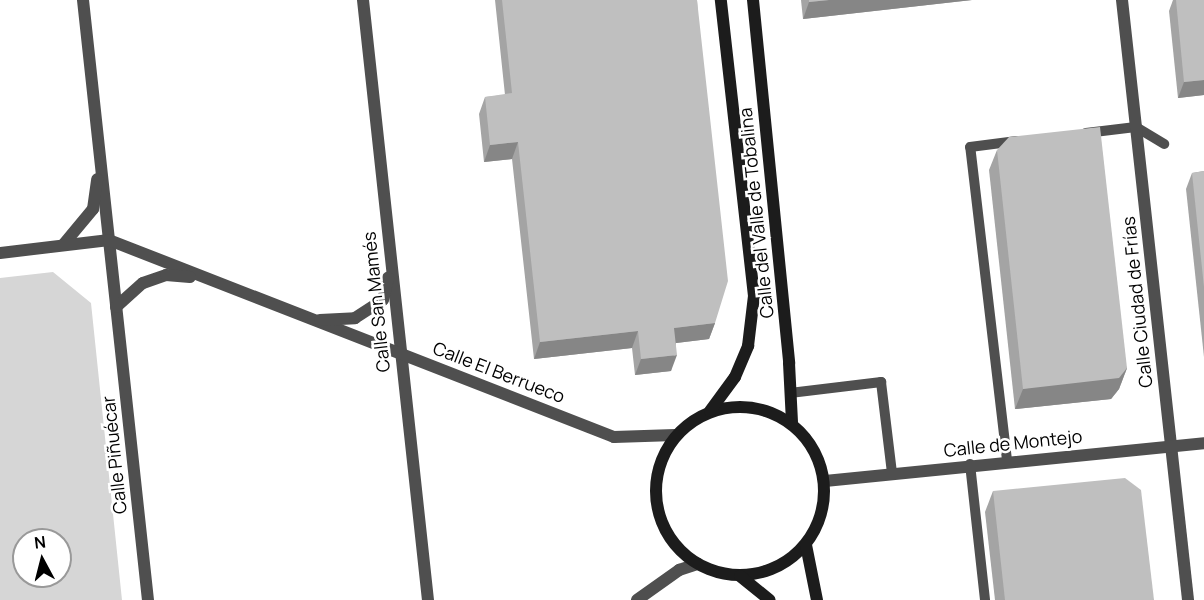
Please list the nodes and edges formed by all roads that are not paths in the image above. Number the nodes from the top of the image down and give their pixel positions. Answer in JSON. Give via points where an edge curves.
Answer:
{"nodes":[{"id":1,"x":83,"y":0,"type":"edge"},
{"id":2,"x":363,"y":0,"type":"edge"},
{"id":3,"x":721,"y":0,"type":"edge"},
{"id":4,"x":753,"y":0,"type":"edge"},
{"id":5,"x":1122,"y":0,"type":"edge"},
{"id":6,"x":1136,"y":127,"type":"junction"},
{"id":7,"x":1076,"y":134,"type":"edge"},
{"id":8,"x":1029,"y":140,"type":"edge"},
{"id":9,"x":1164,"y":144,"type":"dead end"},
{"id":10,"x":100,"y":163,"type":"junction"},
{"id":11,"x":109,"y":240,"type":"junction"},
{"id":12,"x":63,"y":245,"type":"junction"},
{"id":13,"x":0,"y":253,"type":"edge"},
{"id":14,"x":391,"y":268,"type":"junction"},
{"id":15,"x":204,"y":278,"type":"junction"},
{"id":16,"x":116,"y":307,"type":"junction"},
{"id":17,"x":314,"y":320,"type":"junction"},
{"id":18,"x":399,"y":352,"type":"junction"},
{"id":19,"x":790,"y":393,"type":"junction"},
{"id":20,"x":710,"y":411,"type":"junction"},
{"id":21,"x":792,"y":422,"type":"junction"},
{"id":22,"x":675,"y":435,"type":"junction"},
{"id":23,"x":1204,"y":443,"type":"edge"},
{"id":24,"x":1171,"y":446,"type":"junction"},
{"id":25,"x":1007,"y":460,"type":"junction"},
{"id":26,"x":970,"y":464,"type":"junction"},
{"id":27,"x":892,"y":473,"type":"junction"},
{"id":28,"x":825,"y":481,"type":"junction"},
{"id":29,"x":806,"y":545,"type":"junction"},
{"id":30,"x":698,"y":564,"type":"junction"},
{"id":31,"x":740,"y":576,"type":"junction"},
{"id":32,"x":148,"y":600,"type":"edge"},
{"id":33,"x":428,"y":600,"type":"edge"},
{"id":34,"x":638,"y":600,"type":"edge"},
{"id":35,"x":770,"y":600,"type":"edge"},
{"id":36,"x":817,"y":600,"type":"edge"},
{"id":37,"x":985,"y":600,"type":"edge"},
{"id":38,"x":1188,"y":600,"type":"edge"}],
"edges":[{"from":1,"to":10,"type":"street","name":"Calle Piñuécar"},
{"from":2,"to":14,"type":"street","name":"Calle San Mamés"},
{"from":3,"to":20,"type":"main road","name":"Calle del Valle de Tobalina","via":[[754,296],[748,346],[735,377]]},
{"from":4,"to":19,"type":"main road","name":"Calle del Valle de Tobalina"},
{"from":5,"to":6,"type":"street","name":"Calle Ciudad de Frías"},
{"from":6,"to":7,"type":"lane"},
{"from":6,"to":9,"type":"lane"},
{"from":6,"to":24,"type":"street","name":"Calle Ciudad de Frías"},
{"from":8,"to":25,"type":"lane","via":[[970,147]]},
{"from":10,"to":11,"type":"street","name":"Calle Piñuécar"},
{"from":10,"to":12,"type":"street","name":"Calle Piñuécar","via":[[93,209]]},
{"from":11,"to":12,"type":"street","name":"Calle El Berrueco"},
{"from":11,"to":15,"type":"street","name":"Calle El Berrueco"},
{"from":11,"to":16,"type":"street","name":"Calle Piñuécar"},
{"from":12,"to":13,"type":"street","name":"Calle El Berrueco"},
{"from":14,"to":17,"type":"street","name":"Calle El Berrueco","via":[[383,300],[355,318]]},
{"from":14,"to":18,"type":"street","name":"Calle San Mamés"},
{"from":15,"to":16,"type":"street","via":[[166,275],[143,283]]},
{"from":15,"to":17,"type":"street","name":"Calle El Berrueco"},
{"from":16,"to":32,"type":"street","name":"Calle Piñuécar"},
{"from":17,"to":18,"type":"street","name":"Calle El Berrueco"},
{"from":18,"to":22,"type":"street","name":"Calle El Berrueco","via":[[614,437]]},
{"from":18,"to":33,"type":"street","name":"Calle San Mamés"},
{"from":19,"to":21,"type":"main road","name":"Calle del Valle de Tobalina"},
{"from":19,"to":27,"type":"lane","via":[[881,382]]},
{"from":20,"to":21,"type":"main road","via":[[749,406]]},
{"from":20,"to":22,"type":"main road"},
{"from":21,"to":28,"type":"main road","via":[[806,436]]},
{"from":22,"to":30,"type":"main road","via":[[657,471],[656,507],[670,539]]},
{"from":23,"to":24,"type":"street","name":"Calle de Montejo"},
{"from":24,"to":25,"type":"street","name":"Calle de Montejo"},
{"from":24,"to":38,"type":"street","name":"Calle Ciudad de Frías"},
{"from":25,"to":26,"type":"street","name":"Calle de Montejo"},
{"from":26,"to":27,"type":"street","name":"Calle de Montejo"},
{"from":26,"to":37,"type":"lane"},
{"from":27,"to":28,"type":"street","name":"Calle de Montejo"},
{"from":28,"to":29,"type":"main road","via":[[824,507]]},
{"from":29,"to":31,"type":"main road","via":[[772,570]]},
{"from":29,"to":36,"type":"main road"},
{"from":30,"to":31,"type":"main road"},
{"from":30,"to":34,"type":"street","via":[[679,570]]},
{"from":31,"to":35,"type":"main road"}]}
